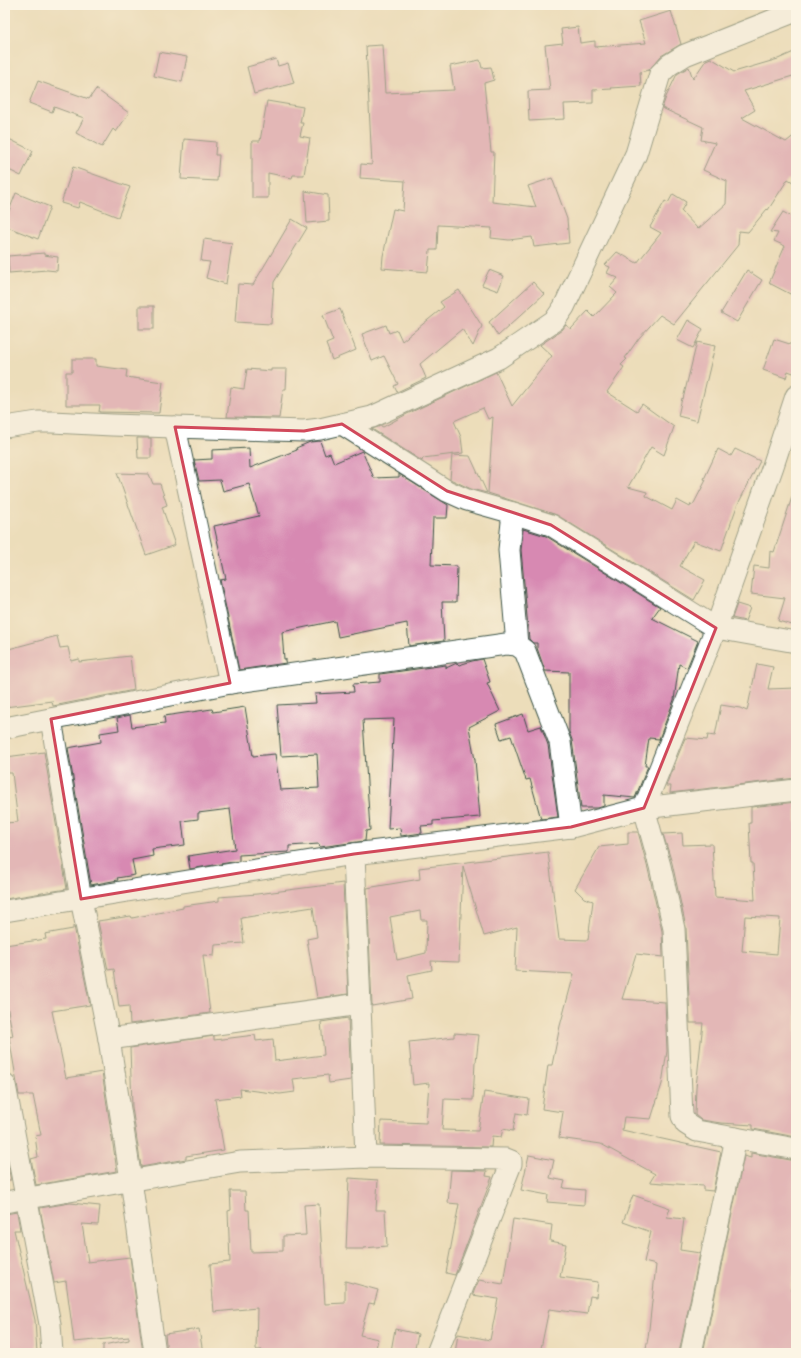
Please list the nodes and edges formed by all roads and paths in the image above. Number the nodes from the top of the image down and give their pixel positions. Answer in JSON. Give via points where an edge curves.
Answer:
{"nodes":[{"id":1,"x":796,"y":11,"type":"edge"},
{"id":2,"x":796,"y":396,"type":"edge"},
{"id":3,"x":342,"y":424,"type":"junction"},
{"id":4,"x":5,"y":427,"type":"edge"},
{"id":5,"x":175,"y":427,"type":"junction"},
{"id":6,"x":513,"y":513,"type":"junction"},
{"id":7,"x":716,"y":628,"type":"junction"},
{"id":8,"x":796,"y":642,"type":"edge"},
{"id":9,"x":517,"y":645,"type":"junction"},
{"id":10,"x":230,"y":683,"type":"junction"},
{"id":11,"x":51,"y":720,"type":"junction"},
{"id":12,"x":5,"y":728,"type":"edge"},
{"id":13,"x":796,"y":790,"type":"edge"},
{"id":14,"x":644,"y":808,"type":"junction"},
{"id":15,"x":571,"y":827,"type":"junction"},
{"id":16,"x":354,"y":854,"type":"junction"},
{"id":17,"x":81,"y":899,"type":"junction"},
{"id":18,"x":5,"y":911,"type":"edge"},
{"id":19,"x":360,"y":1004,"type":"junction"},
{"id":20,"x":109,"y":1039,"type":"junction"},
{"id":21,"x":5,"y":1085,"type":"edge"},
{"id":22,"x":736,"y":1138,"type":"junction"},
{"id":23,"x":796,"y":1149,"type":"edge"},
{"id":24,"x":366,"y":1157,"type":"junction"},
{"id":25,"x":131,"y":1180,"type":"junction"},
{"id":26,"x":26,"y":1199,"type":"junction"},
{"id":27,"x":5,"y":1202,"type":"edge"},
{"id":28,"x":52,"y":1353,"type":"edge"},
{"id":29,"x":155,"y":1353,"type":"edge"},
{"id":30,"x":437,"y":1353,"type":"edge"},
{"id":31,"x":691,"y":1353,"type":"edge"}],
"edges":[{"from":1,"to":3,"type":"street","via":[[685,55],[660,74],[636,154],[564,307],[555,320],[498,358],[372,417]]},
{"from":2,"to":7,"type":"street"},
{"from":3,"to":5,"type":"street","via":[[304,431]]},
{"from":3,"to":6,"type":"street","via":[[447,491],[467,500]]},
{"from":4,"to":5,"type":"street","via":[[38,422]]},
{"from":5,"to":10,"type":"street"},
{"from":6,"to":7,"type":"street","via":[[555,528]]},
{"from":6,"to":9,"type":"street","via":[[509,550]]},
{"from":7,"to":8,"type":"street"},
{"from":7,"to":14,"type":"street"},
{"from":9,"to":10,"type":"street","via":[[506,644]]},
{"from":9,"to":15,"type":"street","via":[[525,651],[560,742]]},
{"from":10,"to":11,"type":"street"},
{"from":11,"to":12,"type":"street"},
{"from":11,"to":17,"type":"street"},
{"from":13,"to":14,"type":"street"},
{"from":14,"to":15,"type":"street"},
{"from":14,"to":22,"type":"street","via":[[674,929],[682,1116],[686,1124],[697,1131]]},
{"from":15,"to":16,"type":"street"},
{"from":16,"to":17,"type":"street"},
{"from":16,"to":19,"type":"street"},
{"from":17,"to":18,"type":"street"},
{"from":17,"to":20,"type":"street"},
{"from":19,"to":20,"type":"street"},
{"from":19,"to":24,"type":"street"},
{"from":20,"to":25,"type":"street"},
{"from":21,"to":26,"type":"street"},
{"from":22,"to":23,"type":"street"},
{"from":22,"to":31,"type":"street"},
{"from":24,"to":25,"type":"street","via":[[240,1162]]},
{"from":24,"to":30,"type":"street","via":[[511,1161]]},
{"from":25,"to":26,"type":"street"},
{"from":25,"to":29,"type":"street"},
{"from":26,"to":27,"type":"street"},
{"from":26,"to":28,"type":"street","via":[[50,1324]]}]}
